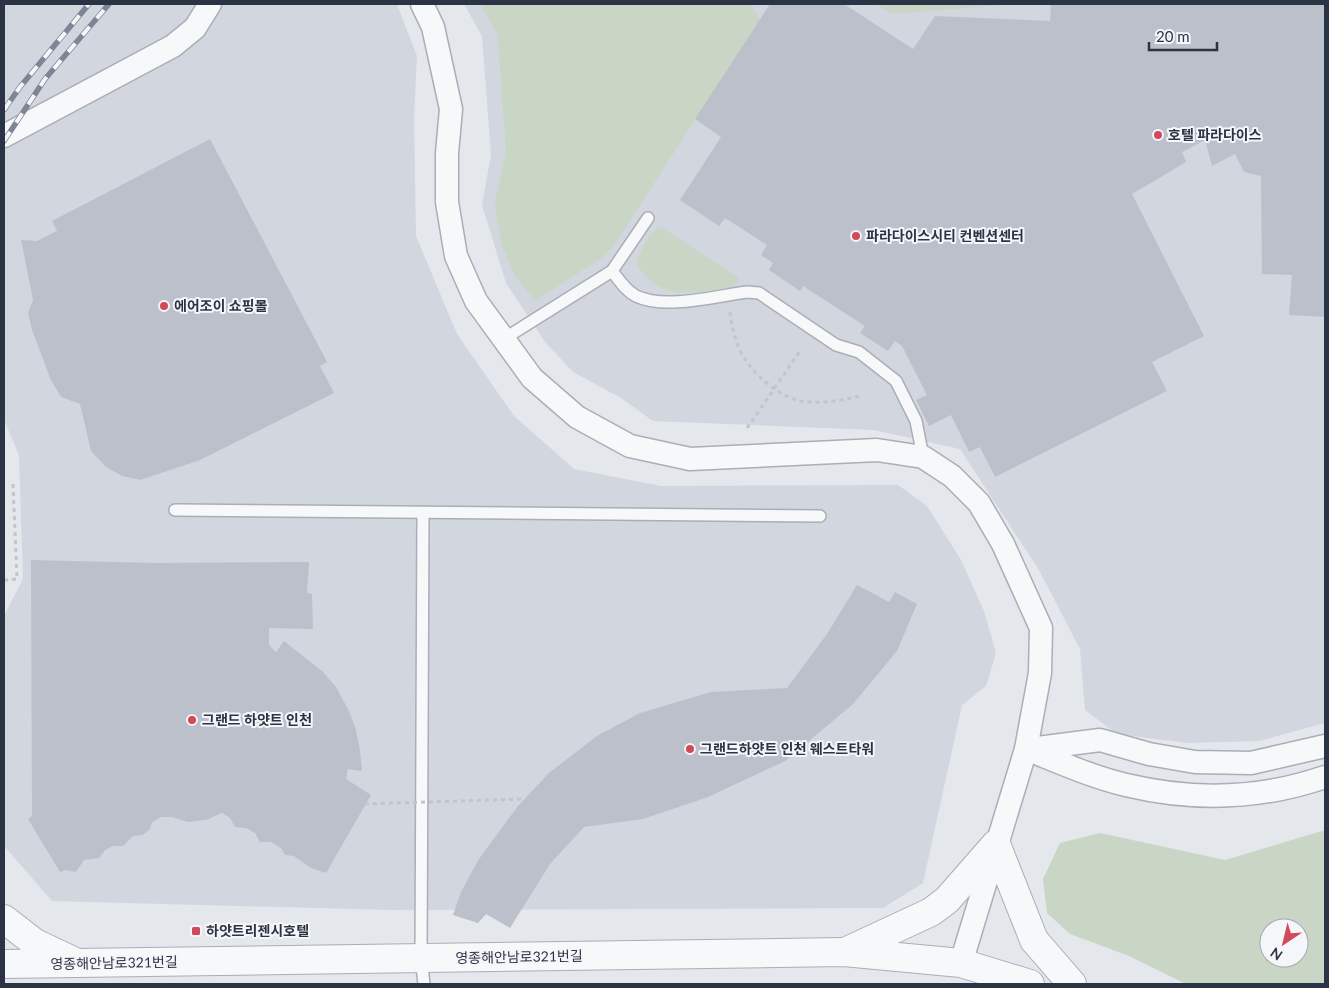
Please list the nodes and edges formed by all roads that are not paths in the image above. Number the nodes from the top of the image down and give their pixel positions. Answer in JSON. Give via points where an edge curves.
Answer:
{"nodes":[{"id":1,"x":210,"y":4,"type":"edge"},
{"id":2,"x":422,"y":4,"type":"edge"},
{"id":3,"x":4,"y":136,"type":"edge"},
{"id":4,"x":648,"y":218,"type":"dead end"},
{"id":5,"x":612,"y":272,"type":"junction"},
{"id":6,"x":502,"y":340,"type":"junction"},
{"id":7,"x":923,"y":457,"type":"junction"},
{"id":8,"x":175,"y":510,"type":"dead end"},
{"id":9,"x":423,"y":514,"type":"junction"},
{"id":10,"x":820,"y":516,"type":"dead end"},
{"id":11,"x":1325,"y":746,"type":"edge"},
{"id":12,"x":1026,"y":750,"type":"junction"},
{"id":13,"x":1325,"y":777,"type":"edge"},
{"id":14,"x":996,"y":844,"type":"junction"},
{"id":15,"x":4,"y":919,"type":"edge"},
{"id":16,"x":844,"y":952,"type":"junction"},
{"id":17,"x":78,"y":963,"type":"junction"},
{"id":18,"x":961,"y":963,"type":"junction"},
{"id":19,"x":4,"y":964,"type":"edge"},
{"id":20,"x":423,"y":971,"type":"edge"},
{"id":21,"x":40,"y":984,"type":"edge"},
{"id":22,"x":1030,"y":984,"type":"edge"},
{"id":23,"x":1072,"y":984,"type":"edge"}],
"edges":[{"from":1,"to":3,"type":"street","via":[[195,28],[173,46]]},
{"from":2,"to":6,"type":"street","via":[[433,27],[451,109],[447,202],[456,256],[476,301]]},
{"from":4,"to":5,"type":"lane"},
{"from":5,"to":6,"type":"lane"},
{"from":5,"to":7,"type":"lane","via":[[634,295],[652,302],[759,293],[836,345],[859,352],[896,381],[916,421]]},
{"from":6,"to":7,"type":"street","via":[[532,378],[577,416],[630,446],[690,459],[877,450]]},
{"from":7,"to":12,"type":"street","via":[[952,476],[979,503],[1003,544],[1041,628],[1040,674]]},
{"from":8,"to":9,"type":"lane"},
{"from":9,"to":10,"type":"lane"},
{"from":9,"to":20,"type":"lane"},
{"from":11,"to":12,"type":"street","via":[[1251,763],[1195,762],[1149,754],[1100,740]]},
{"from":12,"to":13,"type":"street","via":[[1126,785],[1183,795],[1239,796]]},
{"from":12,"to":14,"type":"street"},
{"from":14,"to":16,"type":"street","via":[[947,900],[930,912]]},
{"from":14,"to":18,"type":"street"},
{"from":14,"to":23,"type":"street","via":[[1034,940]]},
{"from":15,"to":17,"type":"street","via":[[35,943]]},
{"from":16,"to":18,"type":"street","name":"영종해안남로321번길"},
{"from":16,"to":20,"type":"street","name":"영종해안남로321번길"},
{"from":17,"to":19,"type":"street","name":"영종해안남로321번길"},
{"from":17,"to":20,"type":"street","name":"영종해안남로321번길"},
{"from":17,"to":21,"type":"street"},
{"from":18,"to":22,"type":"street","name":"영종해안남로321번길"}]}
